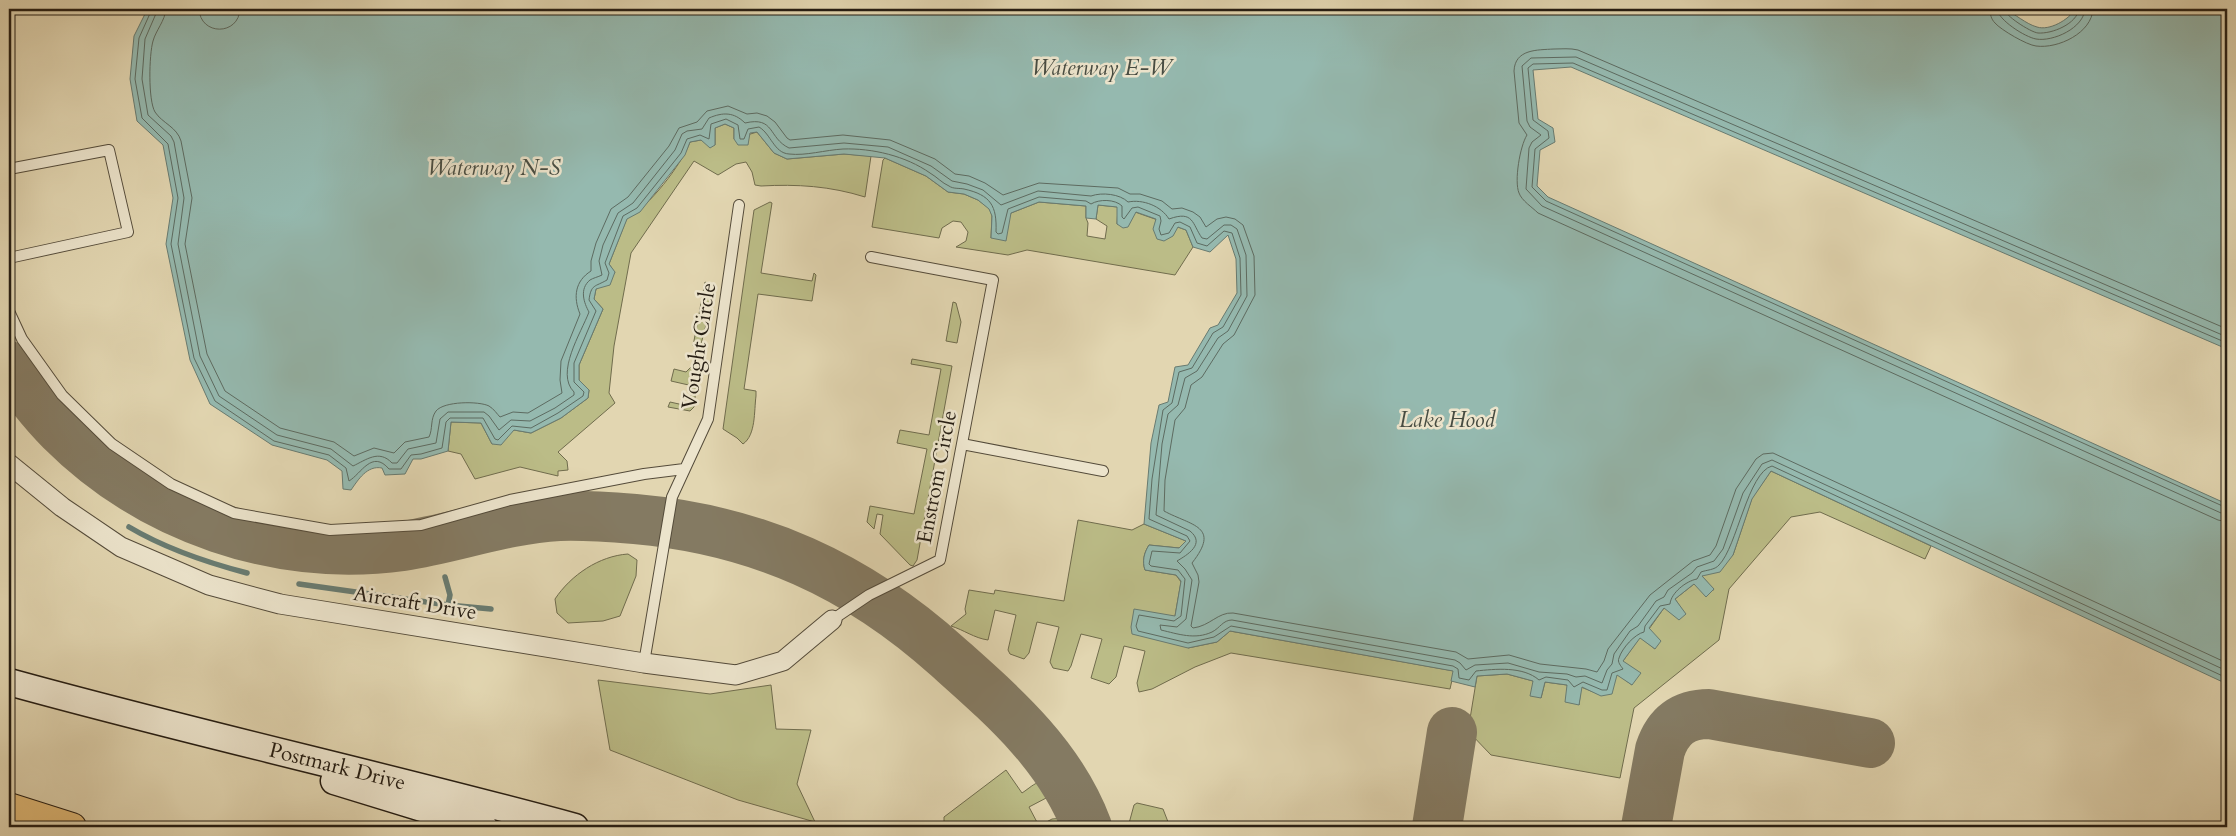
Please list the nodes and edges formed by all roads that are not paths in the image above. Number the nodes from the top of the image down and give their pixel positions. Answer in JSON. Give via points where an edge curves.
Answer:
{"nodes":[{"id":1,"x":9,"y":169,"type":"edge"},
{"id":2,"x":739,"y":205,"type":"dead end"},
{"id":3,"x":871,"y":257,"type":"dead end"},
{"id":4,"x":9,"y":258,"type":"edge"},
{"id":5,"x":9,"y":311,"type":"edge"},
{"id":6,"x":962,"y":444,"type":"junction"},
{"id":7,"x":9,"y":464,"type":"edge"},
{"id":8,"x":684,"y":469,"type":"junction"},
{"id":9,"x":1103,"y":472,"type":"dead end"},
{"id":10,"x":832,"y":620,"type":"joint"},
{"id":11,"x":644,"y":663,"type":"junction"},
{"id":12,"x":9,"y":682,"type":"edge"},
{"id":13,"x":100,"y":707,"type":"junction"},
{"id":14,"x":9,"y":807,"type":"edge"},
{"id":15,"x":72,"y":827,"type":"edge"},
{"id":16,"x":484,"y":827,"type":"edge"},
{"id":17,"x":575,"y":827,"type":"edge"}],
"edges":[{"from":1,"to":4,"type":"lane","via":[[109,150],[128,232]]},
{"from":2,"to":8,"type":"lane","name":"Vought Circle","via":[[708,419]]},
{"from":3,"to":6,"type":"lane","name":"Enstrom Circle","via":[[993,280]]},
{"from":5,"to":8,"type":"lane","via":[[22,339],[62,395],[112,444],[171,484],[234,513],[330,530],[421,524],[510,500]]},
{"from":6,"to":9,"type":"lane"},
{"from":6,"to":10,"type":"lane","name":"Enstrom Circle","via":[[940,560],[869,595]]},
{"from":7,"to":11,"type":"street","name":"Aircraft Drive","via":[[62,507],[120,547],[209,585],[280,604]]},
{"from":8,"to":11,"type":"lane","name":"Vought Circle","via":[[672,497]]},
{"from":10,"to":11,"type":"street","name":"Aircraft Drive","via":[[782,662],[736,676]]},
{"from":12,"to":13,"type":"street","name":"Postmark Drive"},
{"from":13,"to":16,"type":"street","name":"Postmark Drive"},
{"from":13,"to":17,"type":"street","name":"Postmark Drive","via":[[432,788]]},
{"from":14,"to":15,"type":"main road"}]}
